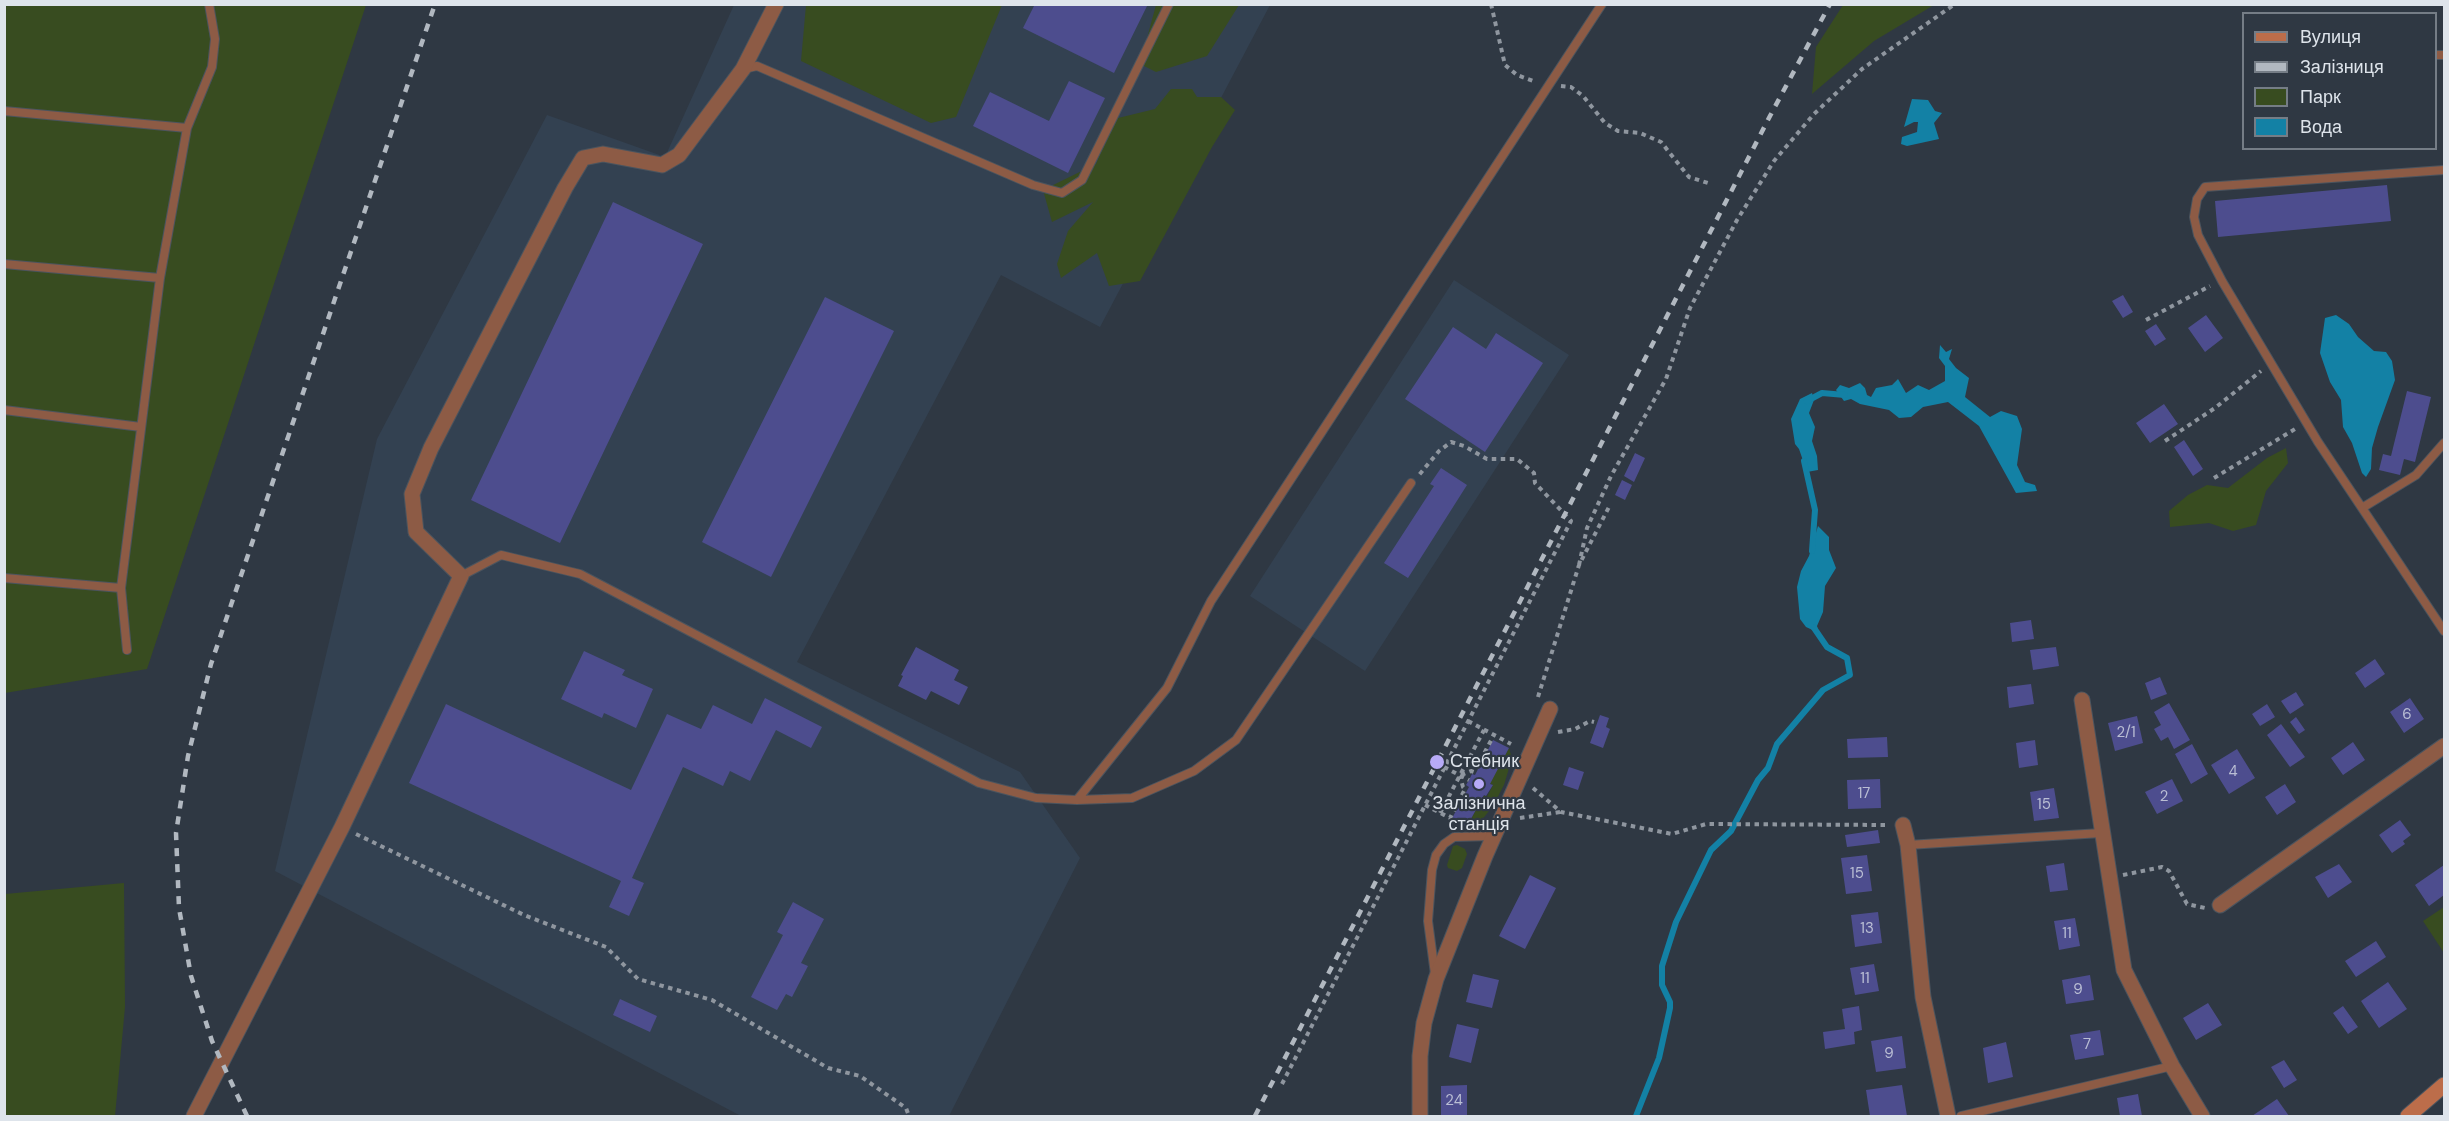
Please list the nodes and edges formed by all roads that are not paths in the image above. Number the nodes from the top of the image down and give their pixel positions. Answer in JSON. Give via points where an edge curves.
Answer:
{"nodes":[{"id":1,"x":209,"y":4,"type":"edge"},
{"id":2,"x":776,"y":4,"type":"edge"},
{"id":3,"x":1169,"y":4,"type":"edge"},
{"id":4,"x":1602,"y":4,"type":"edge"},
{"id":5,"x":743,"y":69,"type":"junction"},
{"id":6,"x":4,"y":111,"type":"edge"},
{"id":7,"x":187,"y":128,"type":"junction"},
{"id":8,"x":2445,"y":170,"type":"edge"},
{"id":9,"x":4,"y":264,"type":"edge"},
{"id":10,"x":160,"y":278,"type":"junction"},
{"id":11,"x":4,"y":410,"type":"edge"},
{"id":12,"x":141,"y":427,"type":"junction"},
{"id":13,"x":2445,"y":444,"type":"edge"},
{"id":14,"x":1411,"y":483,"type":"road end"},
{"id":15,"x":2362,"y":508,"type":"junction"},
{"id":16,"x":461,"y":576,"type":"junction"},
{"id":17,"x":4,"y":578,"type":"edge"},
{"id":18,"x":121,"y":588,"type":"junction"},
{"id":19,"x":2445,"y":631,"type":"edge"},
{"id":20,"x":127,"y":650,"type":"dead end"},
{"id":21,"x":2082,"y":700,"type":"dead end"},
{"id":22,"x":1550,"y":709,"type":"dead end"},
{"id":23,"x":2445,"y":746,"type":"edge"},
{"id":24,"x":1077,"y":800,"type":"junction"},
{"id":25,"x":1903,"y":825,"type":"road end"},
{"id":26,"x":2101,"y":833,"type":"junction"},
{"id":27,"x":1494,"y":836,"type":"junction"},
{"id":28,"x":1908,"y":845,"type":"junction"},
{"id":29,"x":2220,"y":904,"type":"road end"},
{"id":30,"x":1436,"y":979,"type":"junction"},
{"id":31,"x":2172,"y":1066,"type":"junction"},
{"id":32,"x":2445,"y":1085,"type":"edge"},
{"id":33,"x":194,"y":1116,"type":"edge"},
{"id":34,"x":1420,"y":1116,"type":"edge"},
{"id":35,"x":1948,"y":1116,"type":"edge"},
{"id":36,"x":1961,"y":1116,"type":"edge"},
{"id":37,"x":2202,"y":1116,"type":"edge"},
{"id":38,"x":2408,"y":1116,"type":"edge"}],
"edges":[{"from":1,"to":7,"type":"lane","via":[[215,39],[212,67]]},
{"from":2,"to":5,"type":"street"},
{"from":3,"to":5,"type":"lane","via":[[1082,180],[1062,193],[1033,185],[757,66]]},
{"from":4,"to":24,"type":"lane","via":[[1211,601],[1167,688]]},
{"from":5,"to":16,"type":"street","via":[[679,155],[662,165],[603,154],[583,158],[565,188],[431,447],[412,494],[416,532]]},
{"from":6,"to":7,"type":"lane"},
{"from":7,"to":10,"type":"lane"},
{"from":8,"to":15,"type":"lane","via":[[2205,187],[2197,199],[2193,217],[2198,235],[2222,281]]},
{"from":9,"to":10,"type":"lane"},
{"from":10,"to":12,"type":"lane"},
{"from":11,"to":12,"type":"lane"},
{"from":12,"to":18,"type":"lane"},
{"from":13,"to":15,"type":"lane","via":[[2416,475]]},
{"from":14,"to":24,"type":"lane","via":[[1236,740],[1194,771],[1132,798]]},
{"from":15,"to":19,"type":"lane"},
{"from":16,"to":24,"type":"lane","via":[[501,555],[580,573],[979,783],[1036,798]]},
{"from":16,"to":33,"type":"street","via":[[342,827]]},
{"from":17,"to":18,"type":"lane"},
{"from":18,"to":20,"type":"lane"},
{"from":21,"to":26,"type":"street"},
{"from":22,"to":27,"type":"street"},
{"from":23,"to":29,"type":"street"},
{"from":25,"to":28,"type":"street"},
{"from":26,"to":28,"type":"lane"},
{"from":26,"to":31,"type":"street","via":[[2124,970]]},
{"from":27,"to":30,"type":"street"},
{"from":27,"to":30,"type":"lane","via":[[1454,837],[1436,855],[1428,921]]},
{"from":28,"to":35,"type":"street","via":[[1923,997]]},
{"from":30,"to":34,"type":"street","via":[[1420,1056]]},
{"from":31,"to":36,"type":"lane"},
{"from":31,"to":37,"type":"street"},
{"from":32,"to":38,"type":"street"}]}
